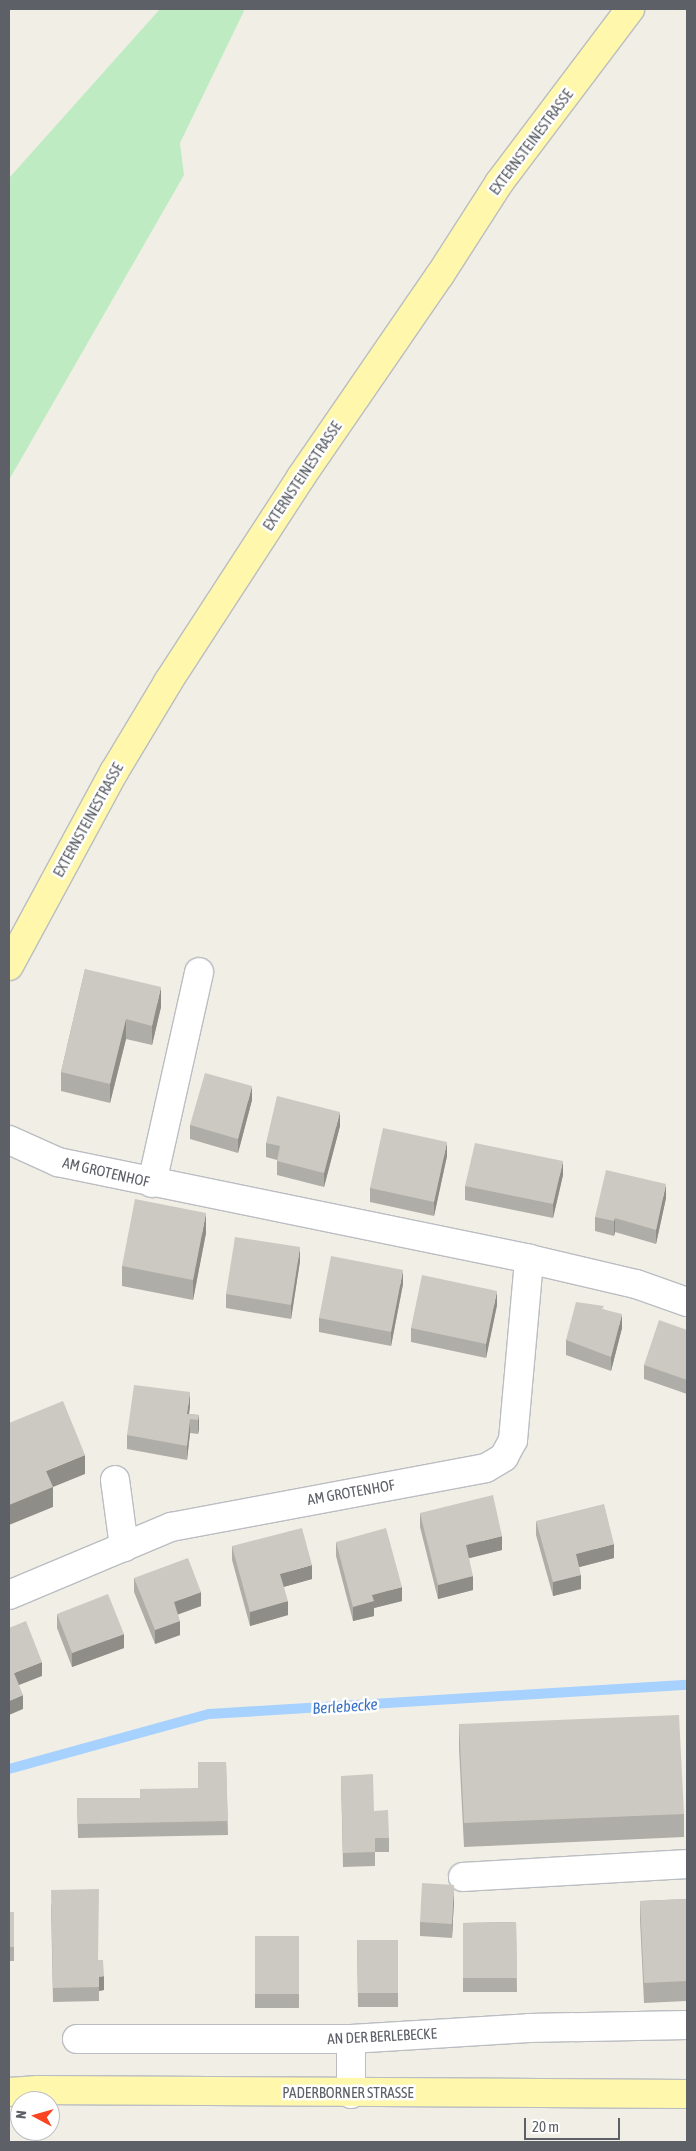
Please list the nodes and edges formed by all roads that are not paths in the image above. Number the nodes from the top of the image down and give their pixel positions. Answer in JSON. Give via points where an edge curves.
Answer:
{"nodes":[{"id":1,"x":630,"y":9,"type":"edge"},
{"id":2,"x":9,"y":966,"type":"edge"},
{"id":3,"x":200,"y":972,"type":"dead end"},
{"id":4,"x":9,"y":1140,"type":"edge"},
{"id":5,"x":152,"y":1183,"type":"junction"},
{"id":6,"x":529,"y":1259,"type":"junction"},
{"id":7,"x":687,"y":1302,"type":"edge"},
{"id":8,"x":115,"y":1480,"type":"dead end"},
{"id":9,"x":124,"y":1547,"type":"junction"},
{"id":10,"x":9,"y":1595,"type":"edge"},
{"id":11,"x":687,"y":1864,"type":"edge"},
{"id":12,"x":463,"y":1878,"type":"dead end"},
{"id":13,"x":687,"y":2025,"type":"edge"},
{"id":14,"x":77,"y":2039,"type":"dead end"},
{"id":15,"x":351,"y":2039,"type":"junction"},
{"id":16,"x":9,"y":2092,"type":"edge"},
{"id":17,"x":352,"y":2094,"type":"junction"},
{"id":18,"x":687,"y":2094,"type":"edge"}],
"edges":[{"from":1,"to":2,"type":"main road","name":"EXTERNSTEINESTRASSE","via":[[499,183],[173,674],[114,772]]},
{"from":3,"to":5,"type":"street"},
{"from":4,"to":5,"type":"street","name":"AM GROTENHOF","via":[[58,1162]]},
{"from":5,"to":6,"type":"street","name":"AM GROTENHOF"},
{"from":6,"to":7,"type":"street","name":"AM GROTENHOF","via":[[636,1284]]},
{"from":6,"to":9,"type":"street","name":"AM GROTENHOF","via":[[514,1440],[504,1457],[486,1468],[171,1527]]},
{"from":8,"to":9,"type":"street"},
{"from":9,"to":10,"type":"street","name":"AM GROTENHOF"},
{"from":11,"to":12,"type":"street"},
{"from":13,"to":15,"type":"street","name":"AN DER BERLEBECKE","via":[[529,2028]]},
{"from":14,"to":15,"type":"street","name":"AN DER BERLEBECKE"},
{"from":15,"to":17,"type":"street"},
{"from":16,"to":17,"type":"main road","name":"PADERBORNER STRASSE"},
{"from":17,"to":18,"type":"main road","name":"PADERBORNER STRASSE"}]}
